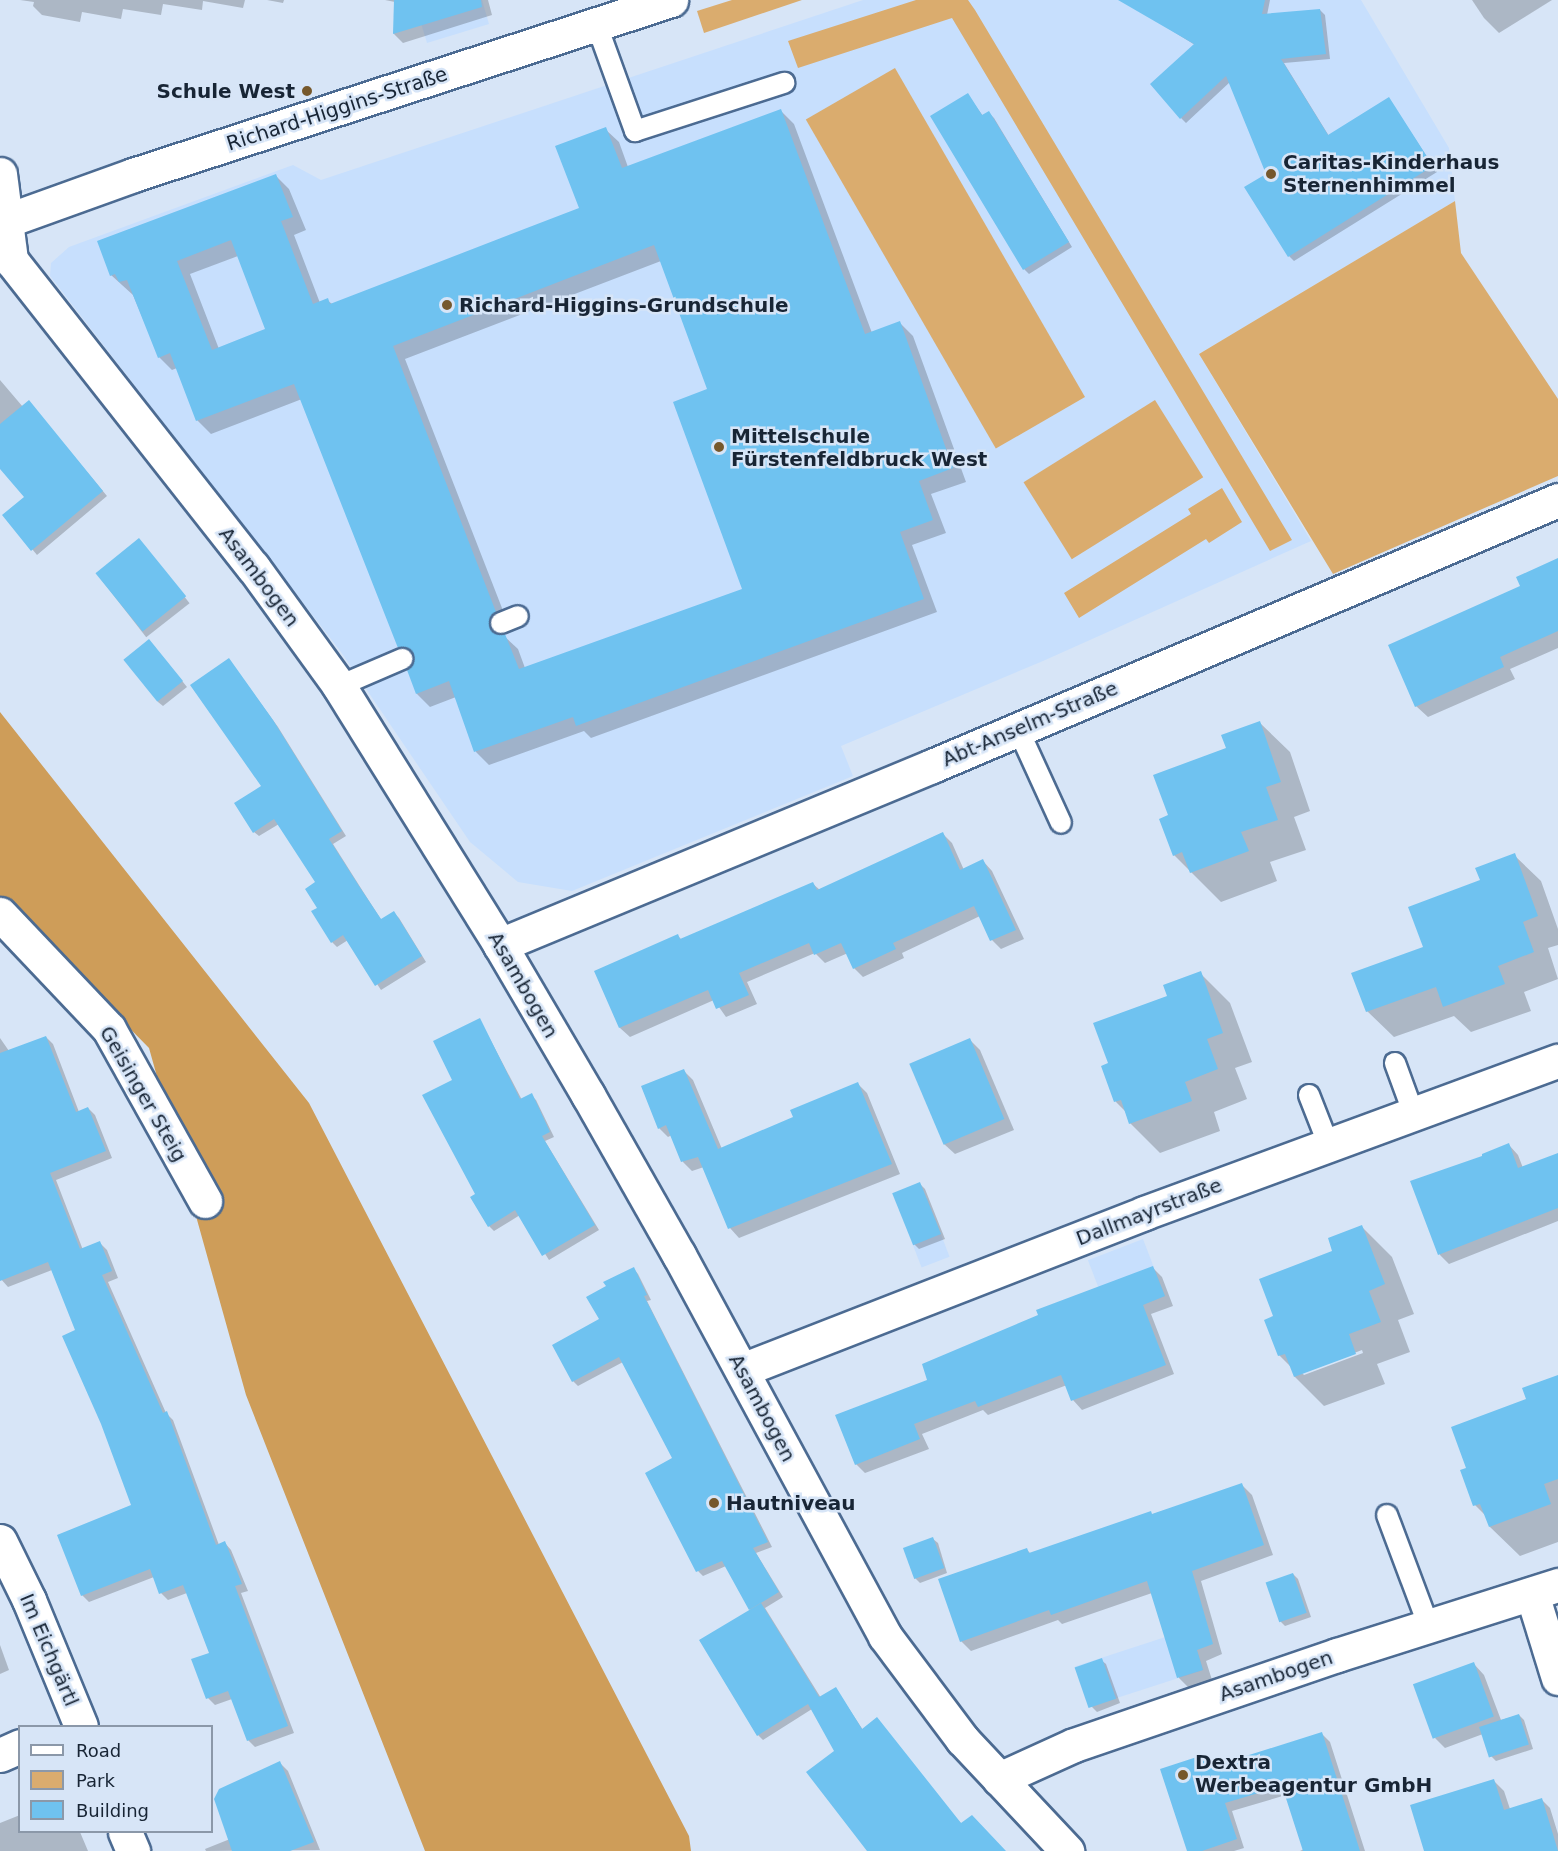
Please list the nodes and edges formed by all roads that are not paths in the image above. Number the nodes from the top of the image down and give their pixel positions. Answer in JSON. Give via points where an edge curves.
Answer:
{"nodes":[{"id":1,"x":671,"y":0,"type":"edge"},
{"id":2,"x":596,"y":23,"type":"junction"},
{"id":3,"x":784,"y":83,"type":"dead end"},
{"id":4,"x":0,"y":174,"type":"edge"},
{"id":5,"x":2,"y":222,"type":"edge"},
{"id":6,"x":1558,"y":500,"type":"edge"},
{"id":7,"x":402,"y":659,"type":"dead end"},
{"id":8,"x":339,"y":686,"type":"junction"},
{"id":9,"x":1018,"y":729,"type":"junction"},
{"id":10,"x":1060,"y":823,"type":"dead end"},
{"id":11,"x":0,"y":914,"type":"edge"},
{"id":12,"x":500,"y":945,"type":"junction"},
{"id":13,"x":1558,"y":1061,"type":"edge"},
{"id":14,"x":1395,"y":1064,"type":"dead end"},
{"id":15,"x":1309,"y":1095,"type":"dead end"},
{"id":16,"x":1414,"y":1115,"type":"junction"},
{"id":17,"x":1329,"y":1146,"type":"junction"},
{"id":18,"x":205,"y":1201,"type":"dead end"},
{"id":19,"x":742,"y":1370,"type":"junction"},
{"id":20,"x":1387,"y":1515,"type":"dead end"},
{"id":21,"x":0,"y":1541,"type":"edge"},
{"id":22,"x":1545,"y":1589,"type":"edge"},
{"id":23,"x":1429,"y":1627,"type":"junction"},
{"id":24,"x":1558,"y":1678,"type":"edge"},
{"id":25,"x":75,"y":1724,"type":"edge"},
{"id":26,"x":18,"y":1747,"type":"edge"},
{"id":27,"x":0,"y":1755,"type":"edge"},
{"id":28,"x":999,"y":1779,"type":"junction"},
{"id":29,"x":125,"y":1833,"type":"edge"},
{"id":30,"x":133,"y":1851,"type":"edge"},
{"id":31,"x":1067,"y":1851,"type":"edge"}],
"edges":[{"from":1,"to":2,"type":"street","name":"Richard-Higgins-Straße"},
{"from":2,"to":3,"type":"lane","via":[[635,131]]},
{"from":2,"to":5,"type":"street","name":"Richard-Higgins-Straße"},
{"from":4,"to":5,"type":"street","name":"Asambogen"},
{"from":5,"to":8,"type":"street","name":"Asambogen","via":[[11,260],[253,567]]},
{"from":6,"to":9,"type":"street","name":"Abt-Anselm-Straße"},
{"from":7,"to":8,"type":"lane"},
{"from":8,"to":12,"type":"street","name":"Asambogen"},
{"from":9,"to":10,"type":"lane"},
{"from":9,"to":12,"type":"street","name":"Abt-Anselm-Straße"},
{"from":11,"to":18,"type":"street","name":"Geisinger Steig","via":[[109,1029]]},
{"from":12,"to":19,"type":"street","name":"Asambogen"},
{"from":13,"to":16,"type":"street","name":"Dallmayrstraße"},
{"from":14,"to":16,"type":"lane"},
{"from":15,"to":17,"type":"lane"},
{"from":16,"to":17,"type":"street","name":"Dallmayrstraße"},
{"from":17,"to":19,"type":"street","name":"Dallmayrstraße","via":[[1144,1213]]},
{"from":19,"to":28,"type":"street","name":"Asambogen","via":[[885,1636],[926,1693]]},
{"from":20,"to":23,"type":"lane"},
{"from":21,"to":25,"type":"street","name":"Im Eichgärtl","via":[[36,1617]]},
{"from":22,"to":23,"type":"street","name":"Asambogen"},
{"from":22,"to":24,"type":"street"},
{"from":23,"to":28,"type":"street","name":"Asambogen","via":[[1074,1745]]},
{"from":26,"to":27,"type":"street"},
{"from":28,"to":31,"type":"street","name":"Asambogen"},
{"from":29,"to":30,"type":"street"}]}
